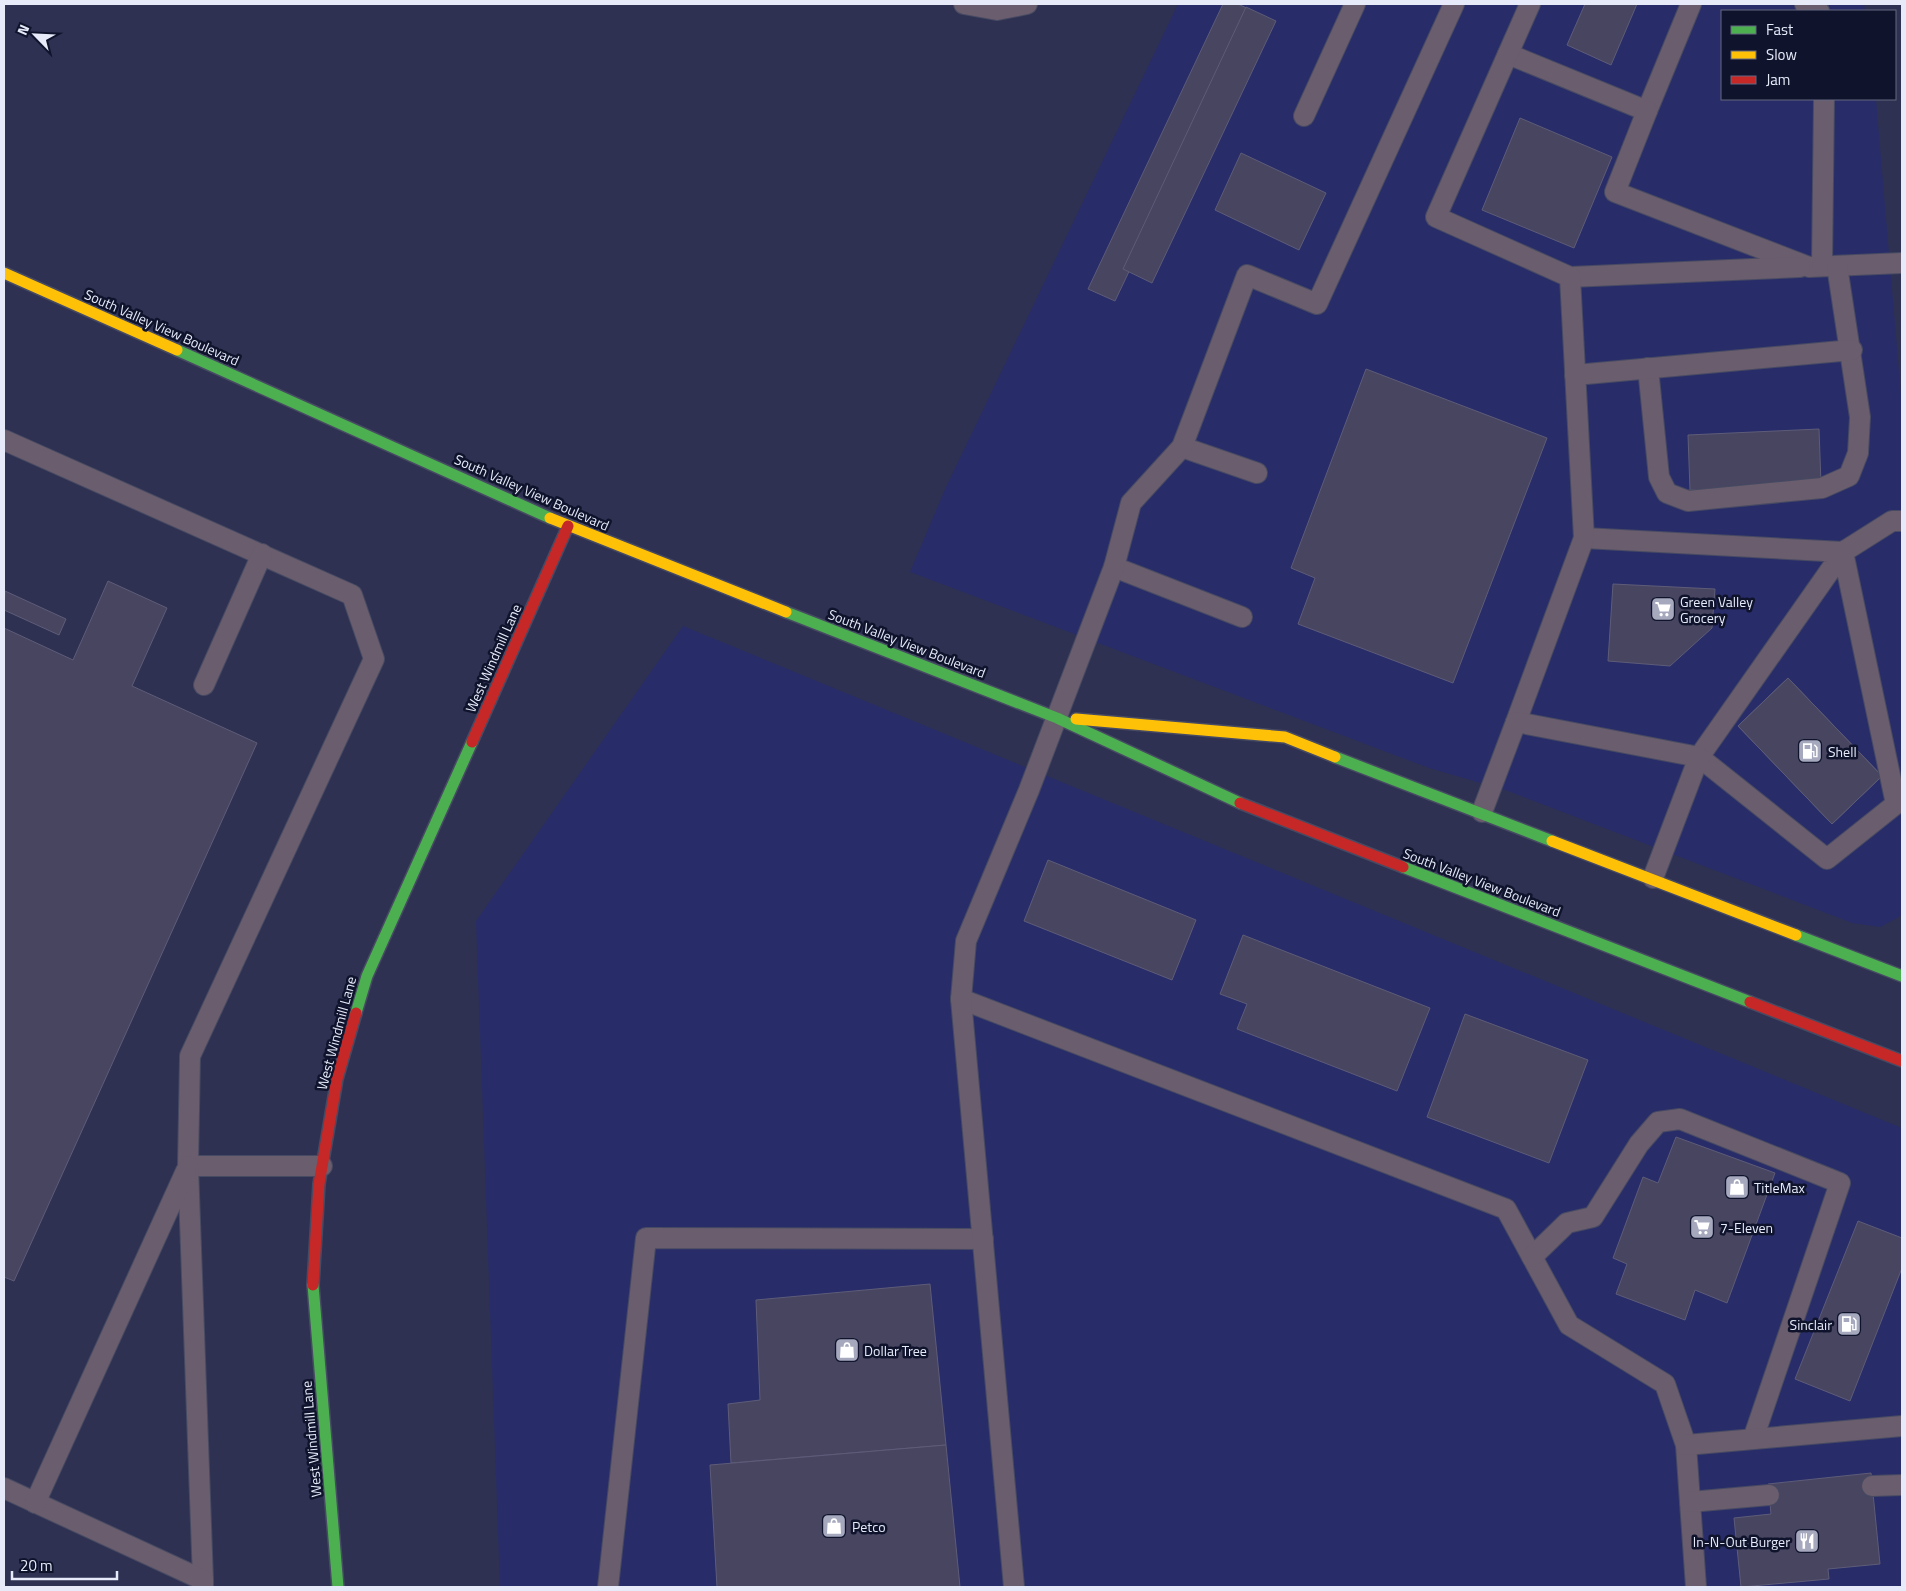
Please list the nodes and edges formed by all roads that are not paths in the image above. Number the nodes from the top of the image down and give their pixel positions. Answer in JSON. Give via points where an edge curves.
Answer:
{"nodes":[{"id":1,"x":964,"y":4,"type":"edge"},
{"id":2,"x":1028,"y":4,"type":"edge"},
{"id":3,"x":1355,"y":4,"type":"edge"},
{"id":4,"x":1454,"y":4,"type":"edge"},
{"id":5,"x":1530,"y":4,"type":"edge"},
{"id":6,"x":1692,"y":4,"type":"edge"},
{"id":7,"x":1805,"y":4,"type":"edge"},
{"id":8,"x":1817,"y":10,"type":"edge"},
{"id":9,"x":1508,"y":54,"type":"junction"},
{"id":10,"x":1824,"y":100,"type":"edge"},
{"id":11,"x":1647,"y":111,"type":"junction"},
{"id":12,"x":1304,"y":116,"type":"dead end"},
{"id":13,"x":1902,"y":262,"type":"edge"},
{"id":14,"x":1823,"y":266,"type":"junction"},
{"id":15,"x":4,"y":273,"type":"edge"},
{"id":16,"x":1570,"y":277,"type":"junction"},
{"id":17,"x":1852,"y":350,"type":"junction"},
{"id":18,"x":1648,"y":368,"type":"junction"},
{"id":19,"x":1575,"y":375,"type":"junction"},
{"id":20,"x":4,"y":440,"type":"edge"},
{"id":21,"x":1182,"y":447,"type":"junction"},
{"id":22,"x":1257,"y":473,"type":"dead end"},
{"id":23,"x":1902,"y":521,"type":"edge"},
{"id":24,"x":568,"y":526,"type":"junction"},
{"id":25,"x":1584,"y":538,"type":"junction"},
{"id":26,"x":1843,"y":552,"type":"junction"},
{"id":27,"x":262,"y":554,"type":"junction"},
{"id":28,"x":1114,"y":567,"type":"junction"},
{"id":29,"x":1242,"y":617,"type":"dead end"},
{"id":30,"x":204,"y":685,"type":"dead end"},
{"id":31,"x":1057,"y":718,"type":"junction"},
{"id":32,"x":1516,"y":722,"type":"junction"},
{"id":33,"x":1699,"y":757,"type":"junction"},
{"id":34,"x":1482,"y":812,"type":"junction"},
{"id":35,"x":1654,"y":878,"type":"junction"},
{"id":36,"x":1902,"y":976,"type":"edge"},
{"id":37,"x":962,"y":999,"type":"junction"},
{"id":38,"x":1902,"y":1061,"type":"edge"},
{"id":39,"x":188,"y":1166,"type":"junction"},
{"id":40,"x":322,"y":1166,"type":"junction"},
{"id":41,"x":983,"y":1239,"type":"junction"},
{"id":42,"x":1532,"y":1257,"type":"junction"},
{"id":43,"x":1902,"y":1426,"type":"edge"},
{"id":44,"x":1754,"y":1439,"type":"junction"},
{"id":45,"x":1686,"y":1445,"type":"junction"},
{"id":46,"x":1902,"y":1485,"type":"edge"},
{"id":47,"x":1872,"y":1486,"type":"dead end"},
{"id":48,"x":4,"y":1488,"type":"edge"},
{"id":49,"x":1769,"y":1495,"type":"dead end"},
{"id":50,"x":1690,"y":1502,"type":"junction"},
{"id":51,"x":35,"y":1503,"type":"junction"},
{"id":52,"x":203,"y":1583,"type":"edge"},
{"id":53,"x":338,"y":1587,"type":"edge"},
{"id":54,"x":608,"y":1587,"type":"edge"},
{"id":55,"x":1014,"y":1587,"type":"edge"},
{"id":56,"x":1696,"y":1587,"type":"edge"}],
"edges":[{"from":1,"to":2,"type":"lane","via":[[997,10]]},
{"from":3,"to":12,"type":"lane"},
{"from":4,"to":21,"type":"lane","via":[[1317,304],[1248,275]]},
{"from":5,"to":9,"type":"lane"},
{"from":6,"to":11,"type":"lane"},
{"from":7,"to":8,"type":"lane"},
{"from":9,"to":11,"type":"lane"},
{"from":9,"to":16,"type":"lane","via":[[1436,217]]},
{"from":10,"to":14,"type":"lane"},
{"from":11,"to":14,"type":"lane","via":[[1615,192]]},
{"from":13,"to":14,"type":"lane"},
{"from":14,"to":16,"type":"lane"},
{"from":14,"to":17,"type":"lane"},
{"from":15,"to":24,"type":"main road","name":"South Valley View Boulevard"},
{"from":16,"to":19,"type":"lane"},
{"from":17,"to":18,"type":"lane"},
{"from":17,"to":18,"type":"lane","via":[[1860,417],[1858,453],[1849,476],[1822,488],[1688,501],[1667,493],[1659,477]]},
{"from":18,"to":19,"type":"lane"},
{"from":19,"to":25,"type":"lane"},
{"from":20,"to":27,"type":"lane"},
{"from":21,"to":22,"type":"lane"},
{"from":21,"to":28,"type":"lane","via":[[1132,503]]},
{"from":23,"to":26,"type":"lane","via":[[1892,521]]},
{"from":24,"to":31,"type":"main road","name":"South Valley View Boulevard"},
{"from":24,"to":40,"type":"main road","name":"West Windmill Lane","via":[[367,976],[337,1079]]},
{"from":25,"to":26,"type":"lane"},
{"from":25,"to":32,"type":"lane"},
{"from":26,"to":33,"type":"lane"},
{"from":26,"to":33,"type":"lane","via":[[1896,804],[1827,859]]},
{"from":27,"to":30,"type":"lane"},
{"from":27,"to":39,"type":"lane","via":[[352,595],[374,659],[190,1056]]},
{"from":28,"to":29,"type":"lane"},
{"from":28,"to":31,"type":"lane"},
{"from":31,"to":34,"type":"main road","name":"South Valley View Boulevard","via":[[1285,737]]},
{"from":31,"to":37,"type":"lane","via":[[966,942]]},
{"from":31,"to":38,"type":"main road","name":"South Valley View Boulevard","via":[[1251,808]]},
{"from":32,"to":33,"type":"lane"},
{"from":32,"to":34,"type":"lane"},
{"from":33,"to":35,"type":"lane"},
{"from":34,"to":35,"type":"main road","name":"South Valley View Boulevard"},
{"from":35,"to":36,"type":"main road","name":"South Valley View Boulevard"},
{"from":37,"to":41,"type":"lane"},
{"from":37,"to":42,"type":"lane","via":[[1506,1209]]},
{"from":39,"to":40,"type":"lane"},
{"from":39,"to":51,"type":"lane"},
{"from":39,"to":52,"type":"lane"},
{"from":40,"to":53,"type":"main road","name":"West Windmill Lane","via":[[313,1280]]},
{"from":41,"to":54,"type":"lane","via":[[646,1238]]},
{"from":41,"to":55,"type":"lane"},
{"from":42,"to":44,"type":"lane","via":[[1567,1222],[1593,1217],[1639,1144],[1658,1122],[1680,1119],[1840,1183]]},
{"from":42,"to":45,"type":"lane","via":[[1569,1325],[1665,1384]]},
{"from":43,"to":44,"type":"lane"},
{"from":44,"to":45,"type":"lane"},
{"from":45,"to":50,"type":"lane"},
{"from":46,"to":47,"type":"lane"},
{"from":48,"to":51,"type":"lane"},
{"from":49,"to":50,"type":"lane"},
{"from":50,"to":56,"type":"lane"},
{"from":51,"to":52,"type":"lane"}]}
